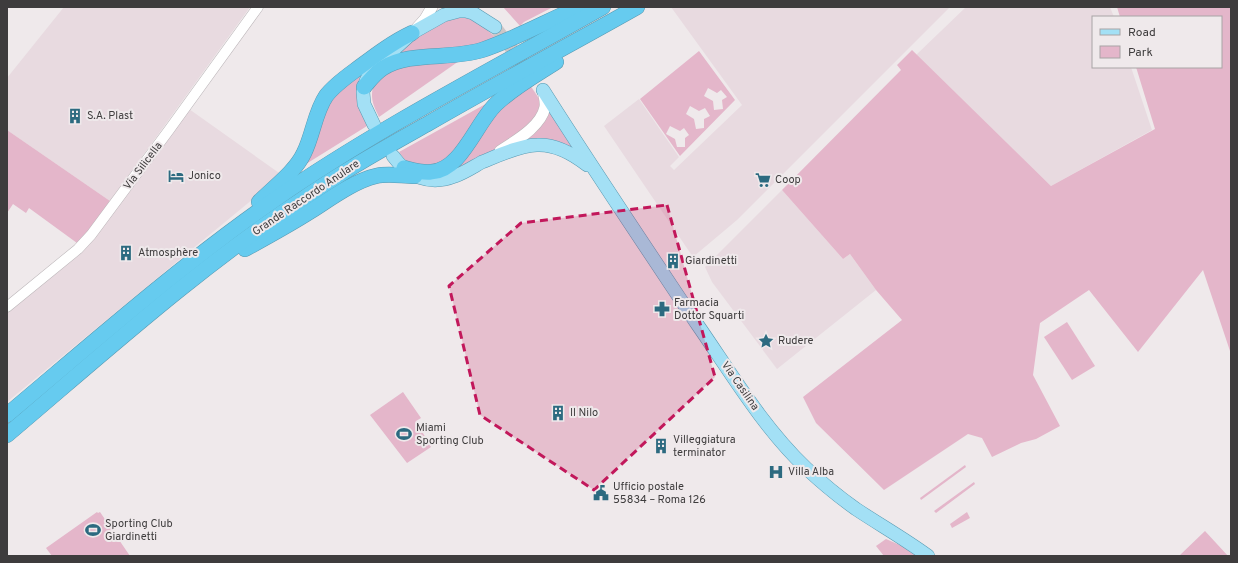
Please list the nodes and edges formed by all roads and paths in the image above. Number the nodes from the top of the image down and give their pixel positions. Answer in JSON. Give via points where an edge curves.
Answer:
{"nodes":[{"id":1,"x":258,"y":7,"type":"edge"},
{"id":2,"x":432,"y":7,"type":"edge"},
{"id":3,"x":477,"y":7,"type":"edge"},
{"id":4,"x":580,"y":7,"type":"edge"},
{"id":5,"x":604,"y":7,"type":"edge"},
{"id":6,"x":637,"y":7,"type":"edge"},
{"id":7,"x":650,"y":7,"type":"edge"},
{"id":8,"x":495,"y":27,"type":"joint"},
{"id":9,"x":412,"y":33,"type":"junction"},
{"id":10,"x":364,"y":87,"type":"junction"},
{"id":11,"x":543,"y":90,"type":"joint"},
{"id":12,"x":374,"y":125,"type":"dead end"},
{"id":13,"x":393,"y":156,"type":"dead end"},
{"id":14,"x":482,"y":162,"type":"junction"},
{"id":15,"x":410,"y":172,"type":"junction"},
{"id":16,"x":596,"y":173,"type":"junction"},
{"id":17,"x":223,"y":237,"type":"junction"},
{"id":18,"x":198,"y":275,"type":"junction"},
{"id":19,"x":7,"y":307,"type":"edge"},
{"id":20,"x":7,"y":415,"type":"edge"},
{"id":21,"x":7,"y":435,"type":"edge"},
{"id":22,"x":928,"y":556,"type":"edge"}],
"edges":[{"from":1,"to":19,"type":"street","name":"Via Silicella","via":[[91,235],[78,249]]},
{"from":2,"to":9,"type":"main road"},
{"from":3,"to":8,"type":"main road"},
{"from":4,"to":10,"type":"highway","via":[[482,50],[392,63],[379,71]]},
{"from":5,"to":17,"type":"highway","name":"Grande Raccordo Anulare","via":[[362,143]]},
{"from":6,"to":18,"type":"highway","name":"Grande Raccordo Anulare","via":[[353,166],[269,222]]},
{"from":7,"to":15,"type":"highway","via":[[509,92],[490,111],[460,154],[447,167],[440,171]]},
{"from":8,"to":9,"type":"main road","via":[[473,13],[462,11],[444,15]]},
{"from":9,"to":10,"type":"main road","via":[[374,68]]},
{"from":9,"to":17,"type":"highway","via":[[386,48],[331,91],[322,103],[309,141],[297,164]]},
{"from":10,"to":12,"type":"main road","via":[[364,104]]},
{"from":11,"to":14,"type":"main road","via":[[545,107],[533,126],[511,144]]},
{"from":11,"to":16,"type":"main road","name":"Via Casilina"},
{"from":13,"to":15,"type":"main road"},
{"from":14,"to":15,"type":"main road","name":"Via Casilina","via":[[447,179],[429,180]]},
{"from":14,"to":16,"type":"main road","name":"Via Casilina","via":[[523,147],[553,146],[579,159]]},
{"from":15,"to":18,"type":"highway","via":[[382,175],[360,182],[286,227]]},
{"from":16,"to":22,"type":"main road","name":"Via Casilina","via":[[779,440],[836,494]]},
{"from":17,"to":20,"type":"highway","name":"Grande Raccordo Anulare","via":[[167,280]]},
{"from":18,"to":21,"type":"highway","name":"Grande Raccordo Anulare"}]}
